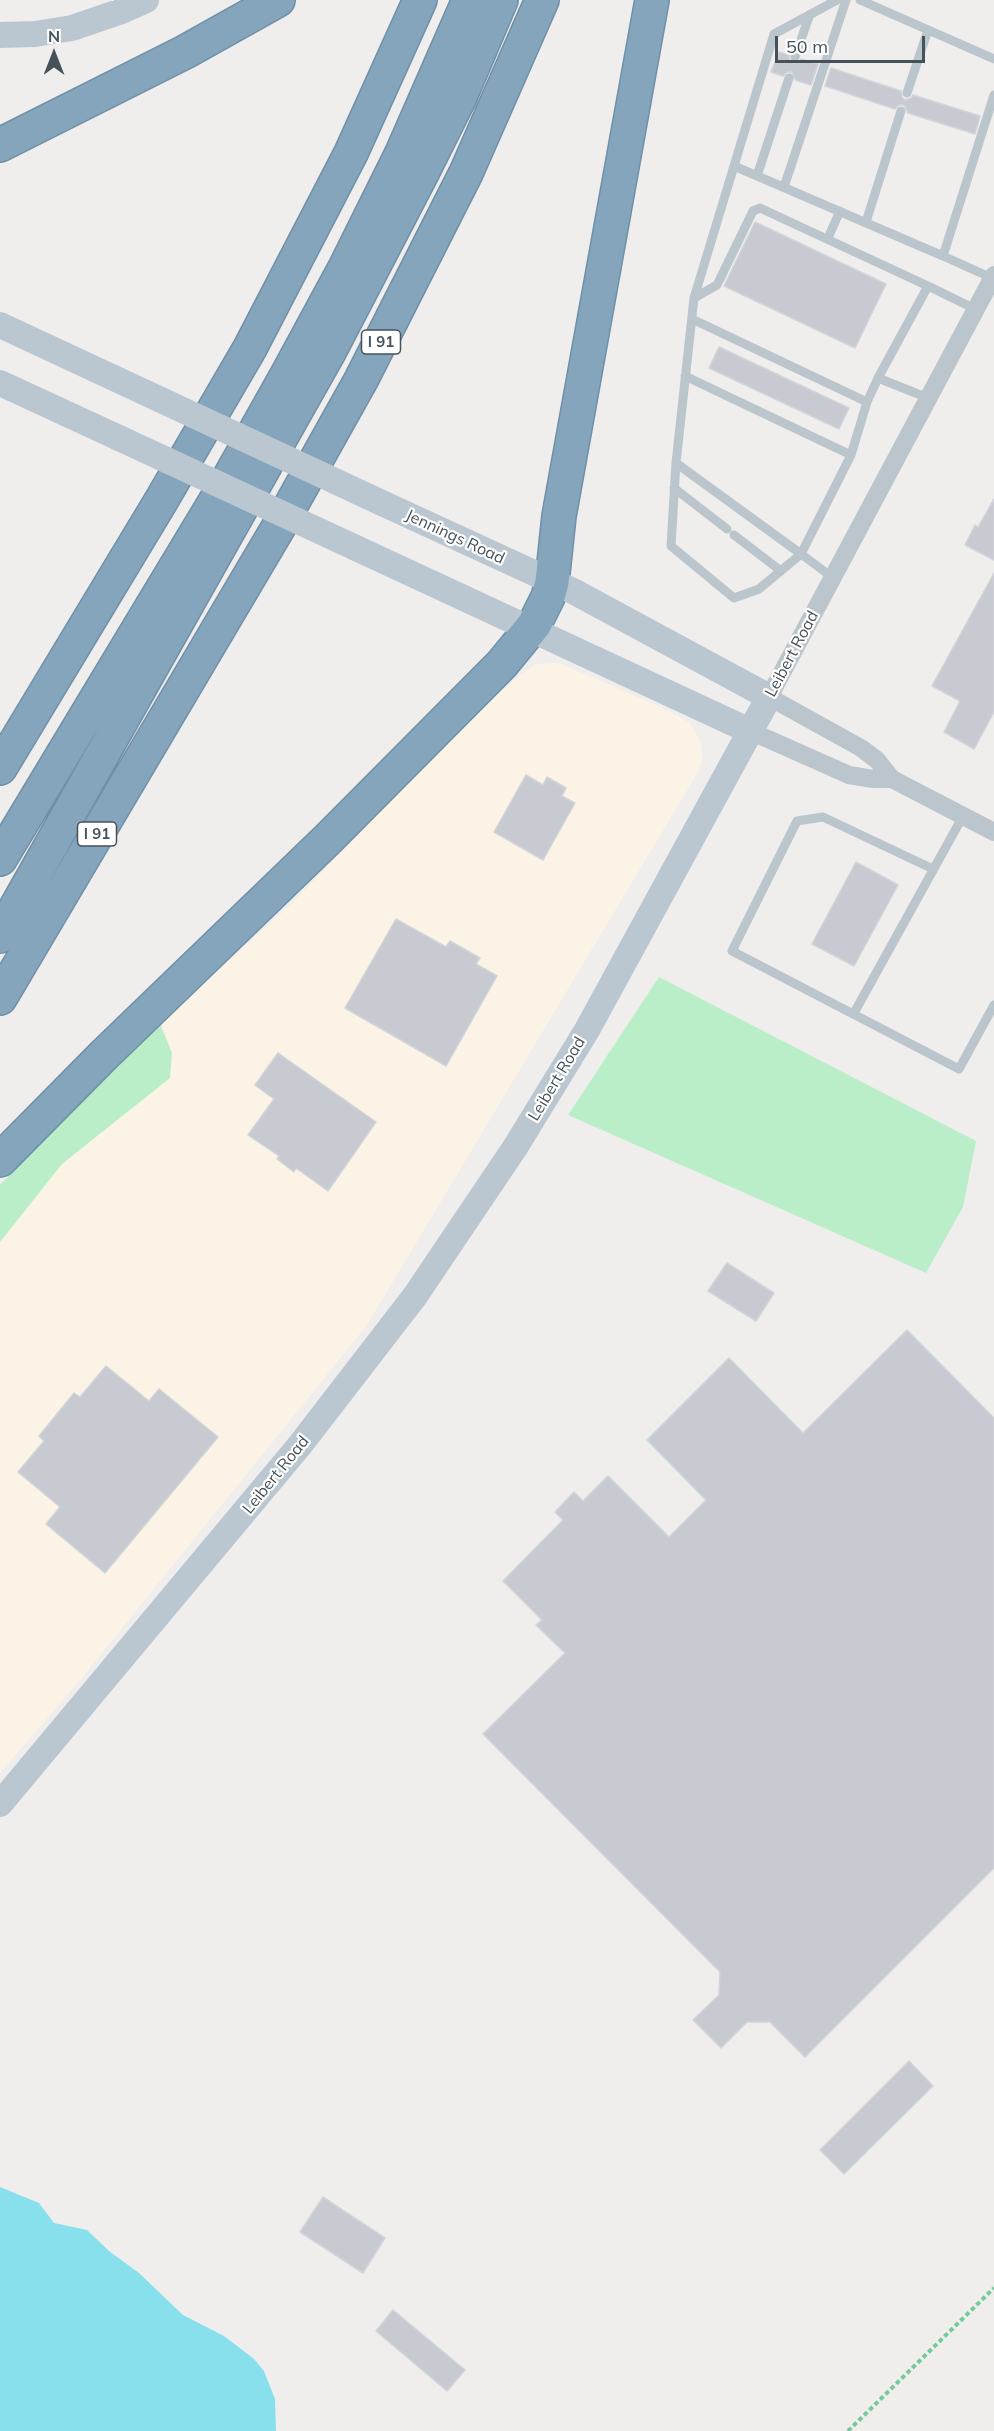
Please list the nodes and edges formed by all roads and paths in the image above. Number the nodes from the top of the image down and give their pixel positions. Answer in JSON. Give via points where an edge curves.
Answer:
{"nodes":[{"id":1,"x":146,"y":0,"type":"edge"},
{"id":2,"x":278,"y":0,"type":"edge"},
{"id":3,"x":420,"y":0,"type":"edge"},
{"id":4,"x":442,"y":0,"type":"edge"},
{"id":5,"x":469,"y":0,"type":"edge"},
{"id":6,"x":501,"y":0,"type":"edge"},
{"id":7,"x":542,"y":0,"type":"edge"},
{"id":8,"x":652,"y":0,"type":"edge"},
{"id":9,"x":837,"y":0,"type":"edge"},
{"id":10,"x":846,"y":0,"type":"edge"},
{"id":11,"x":860,"y":0,"type":"edge"},
{"id":12,"x":810,"y":14,"type":"junction"},
{"id":13,"x":927,"y":30,"type":"junction"},
{"id":14,"x":0,"y":35,"type":"edge"},
{"id":15,"x":795,"y":57,"type":"dead end"},
{"id":16,"x":994,"y":59,"type":"edge"},
{"id":17,"x":789,"y":78,"type":"dead end"},
{"id":18,"x":907,"y":93,"type":"dead end"},
{"id":19,"x":994,"y":95,"type":"edge"},
{"id":20,"x":901,"y":111,"type":"dead end"},
{"id":21,"x":0,"y":145,"type":"edge"},
{"id":22,"x":351,"y":153,"type":"junction"},
{"id":23,"x":734,"y":166,"type":"junction"},
{"id":24,"x":757,"y":176,"type":"junction"},
{"id":25,"x":783,"y":187,"type":"junction"},
{"id":26,"x":840,"y":211,"type":"junction"},
{"id":27,"x":866,"y":222,"type":"junction"},
{"id":28,"x":828,"y":238,"type":"junction"},
{"id":29,"x":943,"y":256,"type":"junction"},
{"id":30,"x":993,"y":276,"type":"edge"},
{"id":31,"x":927,"y":286,"type":"junction"},
{"id":32,"x":694,"y":298,"type":"junction"},
{"id":33,"x":975,"y":309,"type":"junction"},
{"id":34,"x":692,"y":319,"type":"junction"},
{"id":35,"x":0,"y":325,"type":"edge"},
{"id":36,"x":685,"y":376,"type":"junction"},
{"id":37,"x":878,"y":378,"type":"junction"},
{"id":38,"x":0,"y":382,"type":"edge"},
{"id":39,"x":928,"y":398,"type":"junction"},
{"id":40,"x":867,"y":402,"type":"junction"},
{"id":41,"x":851,"y":454,"type":"junction"},
{"id":42,"x":676,"y":463,"type":"junction"},
{"id":43,"x":674,"y":488,"type":"junction"},
{"id":44,"x":801,"y":554,"type":"junction"},
{"id":45,"x":780,"y":571,"type":"junction"},
{"id":46,"x":832,"y":577,"type":"junction"},
{"id":47,"x":552,"y":582,"type":"junction"},
{"id":48,"x":184,"y":611,"type":"junction"},
{"id":49,"x":531,"y":629,"type":"junction"},
{"id":50,"x":769,"y":697,"type":"junction"},
{"id":51,"x":750,"y":730,"type":"junction"},
{"id":52,"x":0,"y":768,"type":"edge"},
{"id":53,"x":892,"y":779,"type":"junction"},
{"id":54,"x":963,"y":816,"type":"junction"},
{"id":55,"x":994,"y":832,"type":"edge"},
{"id":56,"x":0,"y":859,"type":"edge"},
{"id":57,"x":933,"y":869,"type":"junction"},
{"id":58,"x":0,"y":901,"type":"edge"},
{"id":59,"x":0,"y":936,"type":"edge"},
{"id":60,"x":0,"y":998,"type":"edge"},
{"id":61,"x":994,"y":1005,"type":"edge"},
{"id":62,"x":854,"y":1013,"type":"junction"},
{"id":63,"x":0,"y":1160,"type":"edge"},
{"id":64,"x":0,"y":1804,"type":"edge"},
{"id":65,"x":994,"y":2288,"type":"edge"},
{"id":66,"x":848,"y":2431,"type":"edge"}],
"edges":[{"from":1,"to":14,"type":"street","via":[[72,28]]},
{"from":2,"to":21,"type":"highway","via":[[206,42]]},
{"from":3,"to":22,"type":"highway"},
{"from":4,"to":22,"type":"highway","via":[[402,80]]},
{"from":5,"to":56,"type":"highway","via":[[373,213],[287,375]]},
{"from":6,"to":48,"type":"highway","via":[[459,99],[374,268]]},
{"from":7,"to":60,"type":"highway","number":"I 91","via":[[466,173],[361,380]]},
{"from":8,"to":47,"type":"highway","via":[[559,516]]},
{"from":9,"to":12,"type":"lane"},
{"from":10,"to":25,"type":"lane"},
{"from":11,"to":13,"type":"lane"},
{"from":12,"to":15,"type":"lane"},
{"from":12,"to":23,"type":"lane","via":[[774,34]]},
{"from":13,"to":16,"type":"lane"},
{"from":13,"to":18,"type":"lane"},
{"from":17,"to":24,"type":"lane"},
{"from":19,"to":29,"type":"lane"},
{"from":20,"to":27,"type":"lane"},
{"from":22,"to":52,"type":"highway","via":[[210,419]]},
{"from":23,"to":24,"type":"lane"},
{"from":23,"to":32,"type":"lane"},
{"from":24,"to":25,"type":"lane"},
{"from":25,"to":26,"type":"lane"},
{"from":26,"to":27,"type":"lane"},
{"from":26,"to":28,"type":"lane"},
{"from":27,"to":29,"type":"lane"},
{"from":28,"to":31,"type":"lane"},
{"from":28,"to":32,"type":"lane","via":[[760,208],[753,211],[717,285]]},
{"from":29,"to":30,"type":"lane"},
{"from":30,"to":33,"type":"street","name":"Leibert Road"},
{"from":31,"to":33,"type":"lane"},
{"from":31,"to":37,"type":"lane"},
{"from":32,"to":34,"type":"lane"},
{"from":33,"to":39,"type":"street","name":"Leibert Road"},
{"from":34,"to":36,"type":"lane"},
{"from":34,"to":40,"type":"lane"},
{"from":35,"to":47,"type":"street","name":"Jennings Road","bridge":true},
{"from":36,"to":41,"type":"lane"},
{"from":36,"to":42,"type":"lane"},
{"from":37,"to":39,"type":"lane"},
{"from":37,"to":40,"type":"lane"},
{"from":38,"to":49,"type":"street","name":"Jennings Road","bridge":true},
{"from":39,"to":46,"type":"street","name":"Leibert Road"},
{"from":40,"to":41,"type":"lane"},
{"from":41,"to":44,"type":"lane"},
{"from":42,"to":43,"type":"lane"},
{"from":42,"to":44,"type":"lane"},
{"from":43,"to":45,"type":"lane"},
{"from":43,"to":45,"type":"lane","via":[[671,546],[734,598],[759,589]]},
{"from":44,"to":45,"type":"lane"},
{"from":44,"to":46,"type":"lane"},
{"from":46,"to":50,"type":"street","name":"Leibert Road"},
{"from":47,"to":49,"type":"highway"},
{"from":47,"to":50,"type":"street","name":"Jennings Road"},
{"from":48,"to":58,"type":"highway","via":[[141,668]]},
{"from":48,"to":59,"type":"highway"},
{"from":49,"to":51,"type":"street","name":"Jennings Road"},
{"from":49,"to":63,"type":"highway","via":[[502,664],[329,838]]},
{"from":50,"to":51,"type":"street","name":"Leibert Road"},
{"from":50,"to":53,"type":"street","name":"Jennings Road","via":[[861,748]]},
{"from":51,"to":53,"type":"street","name":"Jennings Road","via":[[849,775]]},
{"from":51,"to":64,"type":"street","name":"Leibert Road","via":[[561,1076],[415,1296],[300,1445]]},
{"from":53,"to":54,"type":"street","name":"Jennings Road"},
{"from":54,"to":55,"type":"street","name":"Jennings Road"},
{"from":54,"to":57,"type":"lane"},
{"from":57,"to":62,"type":"lane"},
{"from":57,"to":62,"type":"lane","via":[[823,816],[797,820],[732,951]]},
{"from":61,"to":62,"type":"lane","via":[[959,1069]]},
{"from":65,"to":66,"type":"path"}]}
